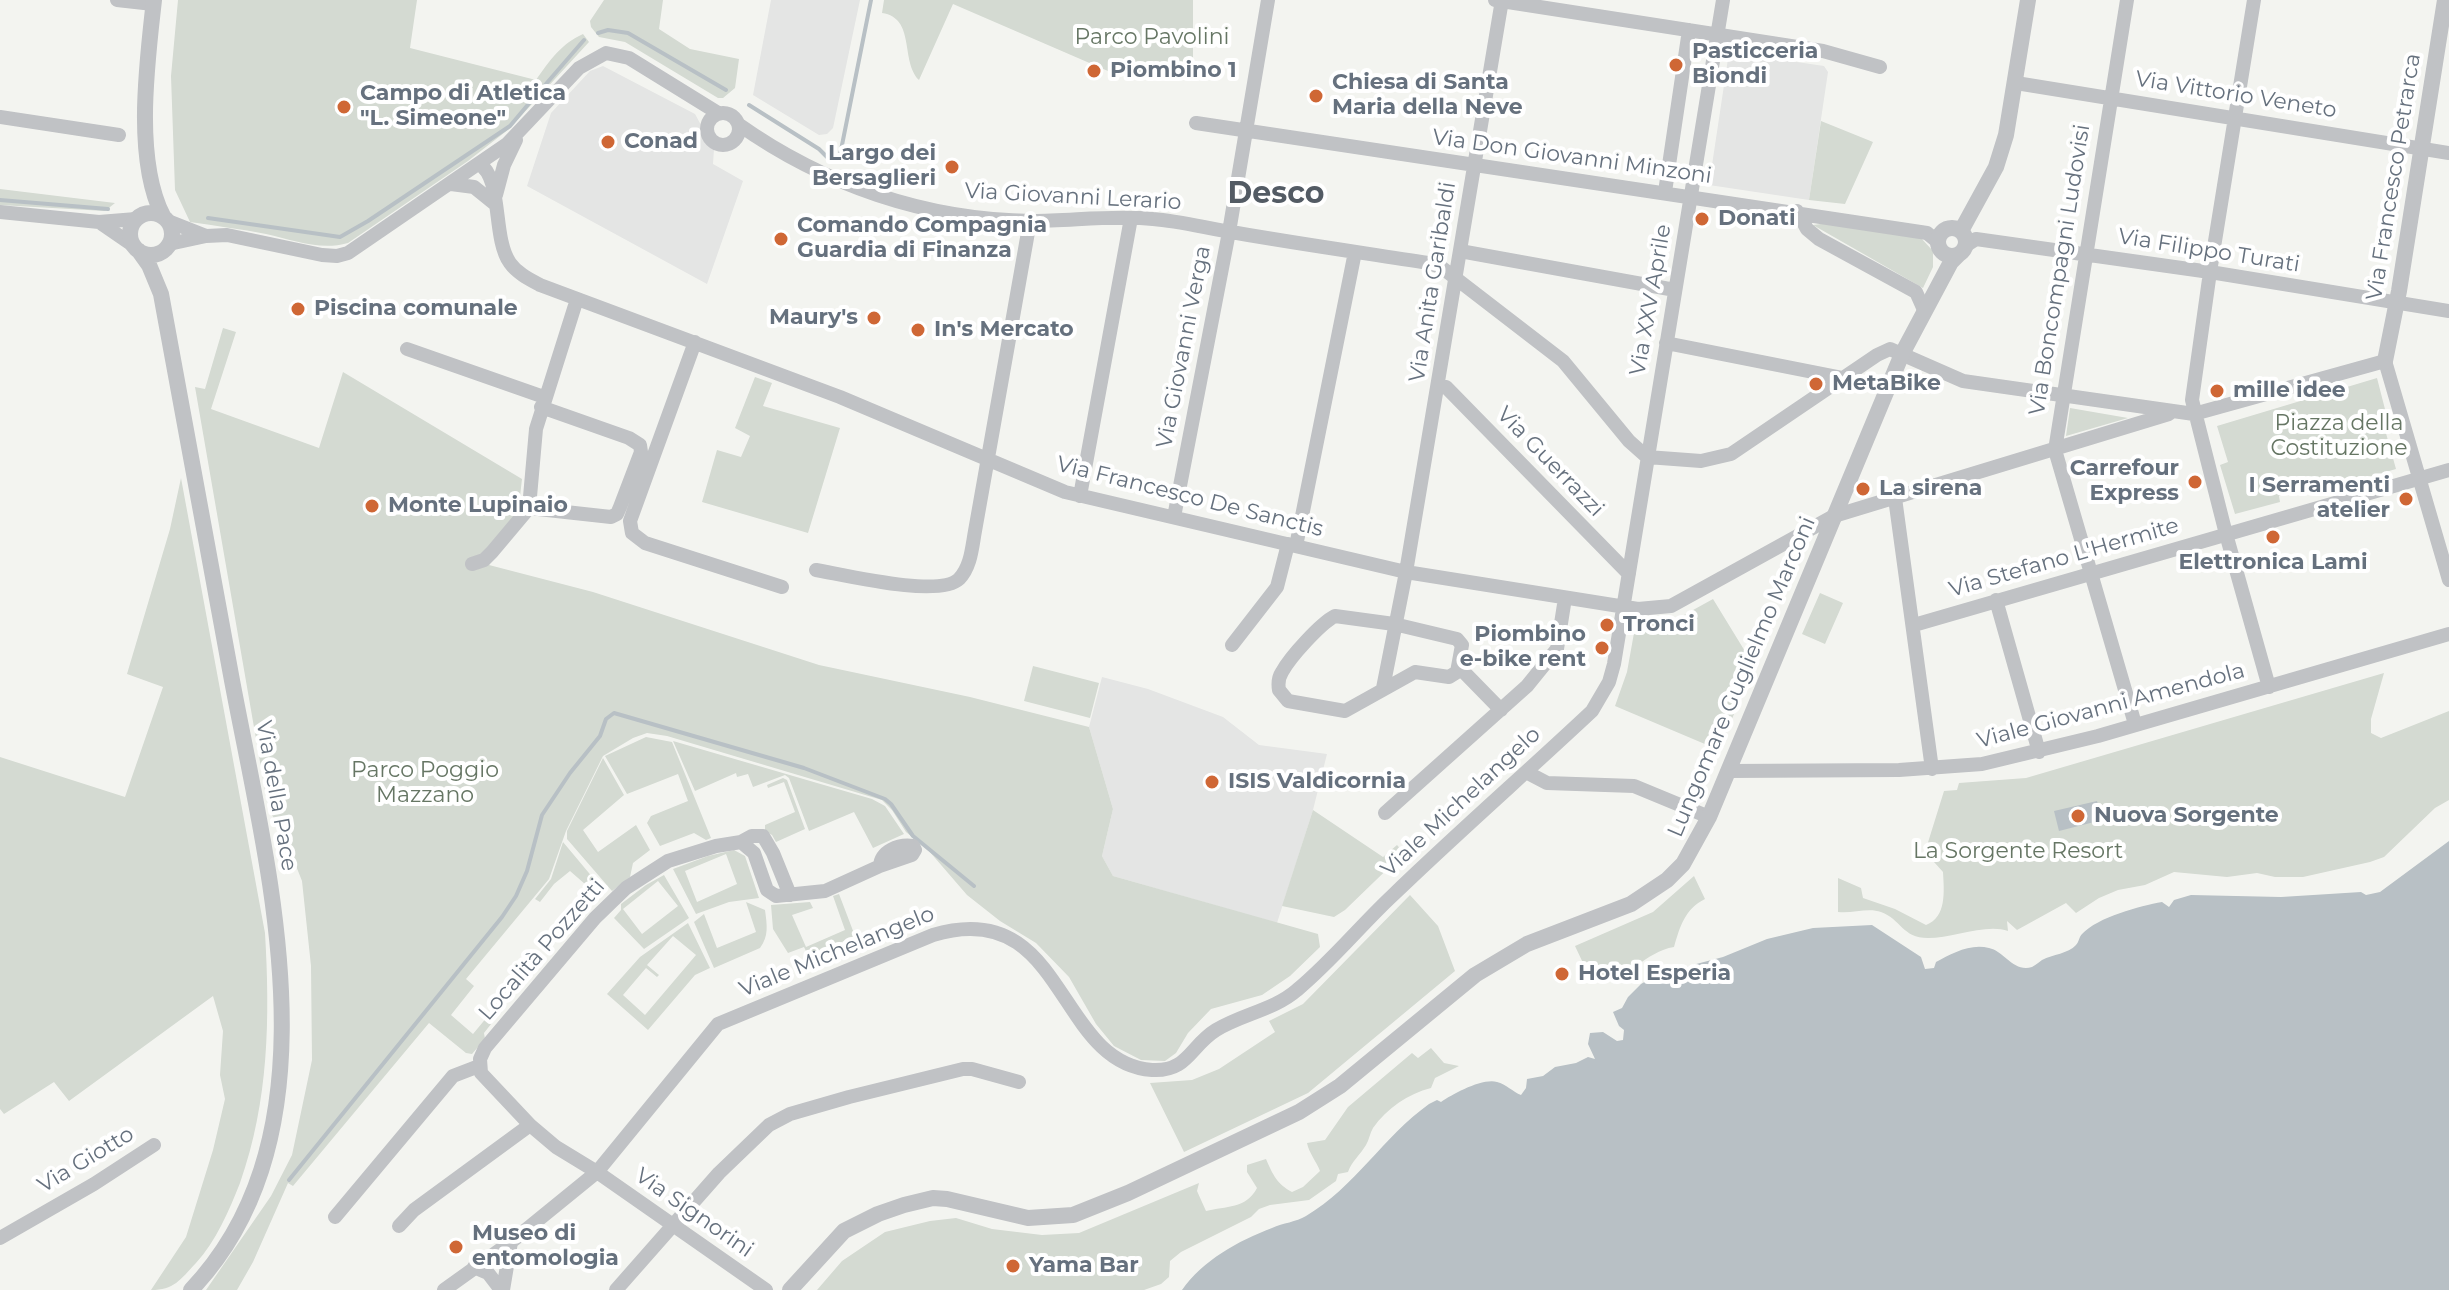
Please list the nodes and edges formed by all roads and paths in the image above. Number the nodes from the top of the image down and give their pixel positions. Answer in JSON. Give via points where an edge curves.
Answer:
{"nodes":[{"id":1,"x":117,"y":0,"type":"edge"},
{"id":2,"x":1268,"y":0,"type":"edge"},
{"id":3,"x":1499,"y":0,"type":"edge"},
{"id":4,"x":1723,"y":0,"type":"edge"},
{"id":5,"x":2028,"y":0,"type":"edge"},
{"id":6,"x":2127,"y":0,"type":"edge"},
{"id":7,"x":2254,"y":0,"type":"edge"},
{"id":8,"x":2445,"y":0,"type":"edge"},
{"id":9,"x":153,"y":2,"type":"edge"},
{"id":10,"x":1689,"y":30,"type":"junction"},
{"id":11,"x":1718,"y":35,"type":"junction"},
{"id":12,"x":1880,"y":67,"type":"dead end"},
{"id":13,"x":2016,"y":83,"type":"junction"},
{"id":14,"x":687,"y":95,"type":"junction"},
{"id":15,"x":2109,"y":97,"type":"junction"},
{"id":16,"x":718,"y":113,"type":"junction"},
{"id":17,"x":0,"y":117,"type":"edge"},
{"id":18,"x":2236,"y":118,"type":"junction"},
{"id":19,"x":1196,"y":123,"type":"dead end"},
{"id":20,"x":738,"y":124,"type":"junction"},
{"id":21,"x":706,"y":128,"type":"junction"},
{"id":22,"x":521,"y":130,"type":"junction"},
{"id":23,"x":1247,"y":131,"type":"junction"},
{"id":24,"x":119,"y":135,"type":"dead end"},
{"id":25,"x":734,"y":141,"type":"junction"},
{"id":26,"x":766,"y":144,"type":"junction"},
{"id":27,"x":2422,"y":148,"type":"junction"},
{"id":28,"x":2449,"y":153,"type":"edge"},
{"id":29,"x":479,"y":164,"type":"junction"},
{"id":30,"x":1474,"y":167,"type":"junction"},
{"id":31,"x":149,"y":174,"type":"junction"},
{"id":32,"x":451,"y":184,"type":"junction"},
{"id":33,"x":1665,"y":192,"type":"junction"},
{"id":34,"x":1691,"y":195,"type":"junction"},
{"id":35,"x":495,"y":204,"type":"junction"},
{"id":36,"x":1797,"y":211,"type":"junction"},
{"id":37,"x":0,"y":212,"type":"edge"},
{"id":38,"x":138,"y":217,"type":"junction"},
{"id":39,"x":1131,"y":218,"type":"junction"},
{"id":40,"x":165,"y":219,"type":"junction"},
{"id":41,"x":1030,"y":221,"type":"junction"},
{"id":42,"x":99,"y":222,"type":"junction"},
{"id":43,"x":1229,"y":232,"type":"junction"},
{"id":44,"x":206,"y":236,"type":"junction"},
{"id":45,"x":1962,"y":244,"type":"junction"},
{"id":46,"x":1939,"y":245,"type":"junction"},
{"id":47,"x":168,"y":246,"type":"junction"},
{"id":48,"x":136,"y":249,"type":"junction"},
{"id":49,"x":1460,"y":251,"type":"junction"},
{"id":50,"x":1355,"y":252,"type":"junction"},
{"id":51,"x":2086,"y":255,"type":"junction"},
{"id":52,"x":2210,"y":272,"type":"junction"},
{"id":53,"x":1457,"y":278,"type":"junction"},
{"id":54,"x":1675,"y":290,"type":"junction"},
{"id":55,"x":1934,"y":292,"type":"junction"},
{"id":56,"x":161,"y":294,"type":"junction"},
{"id":57,"x":577,"y":299,"type":"junction"},
{"id":58,"x":2397,"y":303,"type":"junction"},
{"id":59,"x":1924,"y":310,"type":"junction"},
{"id":60,"x":2449,"y":311,"type":"edge"},
{"id":61,"x":695,"y":342,"type":"junction"},
{"id":62,"x":1666,"y":343,"type":"junction"},
{"id":63,"x":407,"y":349,"type":"dead end"},
{"id":64,"x":1902,"y":354,"type":"junction"},
{"id":65,"x":2385,"y":361,"type":"junction"},
{"id":66,"x":1843,"y":378,"type":"junction"},
{"id":67,"x":1438,"y":386,"type":"junction"},
{"id":68,"x":2063,"y":397,"type":"junction"},
{"id":69,"x":543,"y":402,"type":"junction"},
{"id":70,"x":2174,"y":413,"type":"junction"},
{"id":71,"x":2194,"y":414,"type":"junction"},
{"id":72,"x":2055,"y":450,"type":"junction"},
{"id":73,"x":1647,"y":457,"type":"junction"},
{"id":74,"x":988,"y":459,"type":"junction"},
{"id":75,"x":2449,"y":470,"type":"edge"},
{"id":76,"x":2418,"y":479,"type":"junction"},
{"id":77,"x":1080,"y":496,"type":"junction"},
{"id":78,"x":1895,"y":498,"type":"junction"},
{"id":79,"x":529,"y":508,"type":"junction"},
{"id":80,"x":1834,"y":516,"type":"junction"},
{"id":81,"x":1174,"y":517,"type":"junction"},
{"id":82,"x":1799,"y":534,"type":"junction"},
{"id":83,"x":2226,"y":534,"type":"junction"},
{"id":84,"x":1825,"y":538,"type":"junction"},
{"id":85,"x":1292,"y":545,"type":"junction"},
{"id":86,"x":472,"y":564,"type":"dead end"},
{"id":87,"x":816,"y":570,"type":"dead end"},
{"id":88,"x":1406,"y":572,"type":"junction"},
{"id":89,"x":2091,"y":572,"type":"junction"},
{"id":90,"x":1629,"y":574,"type":"junction"},
{"id":91,"x":2449,"y":580,"type":"edge"},
{"id":92,"x":782,"y":587,"type":"dead end"},
{"id":93,"x":1565,"y":598,"type":"junction"},
{"id":94,"x":1996,"y":600,"type":"junction"},
{"id":95,"x":1623,"y":607,"type":"junction"},
{"id":96,"x":1394,"y":624,"type":"junction"},
{"id":97,"x":1914,"y":625,"type":"junction"},
{"id":98,"x":2449,"y":634,"type":"edge"},
{"id":99,"x":1232,"y":645,"type":"dead end"},
{"id":100,"x":1458,"y":666,"type":"junction"},
{"id":101,"x":2269,"y":687,"type":"junction"},
{"id":102,"x":1383,"y":688,"type":"junction"},
{"id":103,"x":1501,"y":710,"type":"junction"},
{"id":104,"x":2135,"y":724,"type":"junction"},
{"id":105,"x":2039,"y":752,"type":"junction"},
{"id":106,"x":1932,"y":769,"type":"junction"},
{"id":107,"x":1729,"y":771,"type":"junction"},
{"id":108,"x":1526,"y":772,"type":"junction"},
{"id":109,"x":1385,"y":813,"type":"dead end"},
{"id":110,"x":1709,"y":817,"type":"junction"},
{"id":111,"x":880,"y":866,"type":"dead end"},
{"id":112,"x":479,"y":1066,"type":"junction"},
{"id":113,"x":1019,"y":1082,"type":"dead end"},
{"id":114,"x":530,"y":1125,"type":"junction"},
{"id":115,"x":154,"y":1145,"type":"dead end"},
{"id":116,"x":597,"y":1172,"type":"junction"},
{"id":117,"x":335,"y":1217,"type":"dead end"},
{"id":118,"x":399,"y":1226,"type":"dead end"},
{"id":119,"x":674,"y":1226,"type":"junction"},
{"id":120,"x":0,"y":1238,"type":"edge"},
{"id":121,"x":511,"y":1242,"type":"junction"},
{"id":122,"x":474,"y":1267,"type":"junction"},
{"id":123,"x":191,"y":1290,"type":"edge"},
{"id":124,"x":444,"y":1290,"type":"edge"},
{"id":125,"x":502,"y":1290,"type":"edge"},
{"id":126,"x":616,"y":1290,"type":"edge"},
{"id":127,"x":766,"y":1290,"type":"edge"},
{"id":128,"x":790,"y":1290,"type":"edge"}],
"edges":[{"from":1,"to":9,"type":"street"},
{"from":2,"to":23,"type":"street","name":"Via Giovanni Verga"},
{"from":3,"to":10,"type":"street"},
{"from":3,"to":30,"type":"street","name":"Via Anita Garibaldi"},
{"from":4,"to":11,"type":"street","name":"Via XXV Aprile"},
{"from":5,"to":13,"type":"street","name":"Lungomare Guglielmo Marconi"},
{"from":6,"to":15,"type":"street","name":"Via Boncompagni Ludovisi"},
{"from":7,"to":18,"type":"street"},
{"from":8,"to":27,"type":"street","name":"Via Francesco Petrarca"},
{"from":9,"to":31,"type":"street","via":[[146,90]]},
{"from":10,"to":11,"type":"street"},
{"from":10,"to":33,"type":"street"},
{"from":11,"to":12,"type":"street","via":[[1823,51]]},
{"from":11,"to":34,"type":"street","name":"Via XXV Aprile"},
{"from":13,"to":15,"type":"street","name":"Via Vittorio Veneto"},
{"from":13,"to":45,"type":"street","name":"Lungomare Guglielmo Marconi","via":[[1996,167]]},
{"from":14,"to":16,"type":"street"},
{"from":14,"to":21,"type":"street"},
{"from":14,"to":22,"type":"street","via":[[629,58],[606,53],[579,68]]},
{"from":15,"to":18,"type":"street","name":"Via Vittorio Veneto"},
{"from":15,"to":51,"type":"street","name":"Via Boncompagni Ludovisi"},
{"from":16,"to":20,"type":"street","via":[[731,115]]},
{"from":16,"to":21,"type":"street"},
{"from":17,"to":24,"type":"street"},
{"from":18,"to":27,"type":"street","name":"Via Vittorio Veneto"},
{"from":18,"to":52,"type":"street"},
{"from":19,"to":23,"type":"street","name":"Via Don Giovanni Minzoni"},
{"from":20,"to":25,"type":"street"},
{"from":20,"to":26,"type":"street","name":"Via Giovanni Lerario"},
{"from":21,"to":25,"type":"street","via":[[717,144]]},
{"from":22,"to":29,"type":"street"},
{"from":22,"to":35,"type":"street","name":"Via Francesco De Sanctis","via":[[504,165]]},
{"from":23,"to":30,"type":"street","name":"Via Don Giovanni Minzoni"},
{"from":23,"to":43,"type":"street","name":"Via Giovanni Verga"},
{"from":25,"to":26,"type":"street","name":"Via Giovanni Lerario"},
{"from":26,"to":41,"type":"street","name":"Via Giovanni Lerario","via":[[827,177],[875,195],[972,216]]},
{"from":27,"to":28,"type":"street","name":"Via Vittorio Veneto"},
{"from":27,"to":58,"type":"street","name":"Via Francesco Petrarca"},
{"from":29,"to":32,"type":"street"},
{"from":29,"to":35,"type":"street","name":"Via Francesco De Sanctis","via":[[489,173]]},
{"from":30,"to":33,"type":"street","name":"Via Don Giovanni Minzoni"},
{"from":30,"to":49,"type":"street","name":"Via Anita Garibaldi"},
{"from":31,"to":38,"type":"street"},
{"from":31,"to":40,"type":"street"},
{"from":32,"to":35,"type":"street","via":[[474,187]]},
{"from":32,"to":44,"type":"street","via":[[342,255]]},
{"from":33,"to":34,"type":"street","name":"Via Don Giovanni Minzoni"},
{"from":34,"to":36,"type":"street","name":"Via Don Giovanni Minzoni"},
{"from":34,"to":54,"type":"street","name":"Via XXV Aprile"},
{"from":35,"to":57,"type":"street","name":"Via Francesco De Sanctis","via":[[499,240],[511,264],[540,285]]},
{"from":36,"to":46,"type":"street","name":"Via Don Giovanni Minzoni","via":[[1927,233]]},
{"from":36,"to":59,"type":"street","via":[[1819,239],[1916,292]]},
{"from":37,"to":42,"type":"street"},
{"from":38,"to":40,"type":"street","via":[[152,212]]},
{"from":38,"to":42,"type":"street"},
{"from":38,"to":48,"type":"street","via":[[130,232]]},
{"from":39,"to":41,"type":"street","name":"Via Giovanni Lerario"},
{"from":39,"to":43,"type":"street","name":"Via Giovanni Lerario"},
{"from":39,"to":77,"type":"street"},
{"from":40,"to":44,"type":"street"},
{"from":40,"to":47,"type":"street","via":[[172,232]]},
{"from":41,"to":74,"type":"street"},
{"from":42,"to":48,"type":"street"},
{"from":43,"to":50,"type":"street","name":"Via Giovanni Lerario"},
{"from":43,"to":81,"type":"street","name":"Via Giovanni Verga"},
{"from":44,"to":47,"type":"street"},
{"from":45,"to":46,"type":"street","via":[[1951,256]]},
{"from":45,"to":46,"type":"street","via":[[1954,228],[1940,234]]},
{"from":45,"to":51,"type":"street","name":"Via Filippo Turati","via":[[1976,239]]},
{"from":45,"to":55,"type":"street","name":"Lungomare Guglielmo Marconi"},
{"from":46,"to":55,"type":"street"},
{"from":47,"to":48,"type":"street","via":[[151,255]]},
{"from":47,"to":56,"type":"street","name":"Via della Pace"},
{"from":48,"to":56,"type":"street","name":"Via della Pace"},
{"from":49,"to":53,"type":"street","name":"Via Anita Garibaldi"},
{"from":49,"to":54,"type":"street"},
{"from":50,"to":53,"type":"street","name":"Via Giovanni Lerario","via":[[1428,263]]},
{"from":50,"to":85,"type":"street"},
{"from":51,"to":52,"type":"street","name":"Via Filippo Turati"},
{"from":51,"to":68,"type":"street","name":"Via Boncompagni Ludovisi"},
{"from":52,"to":58,"type":"street","name":"Via Filippo Turati"},
{"from":52,"to":71,"type":"street"},
{"from":53,"to":67,"type":"street","name":"Via Anita Garibaldi"},
{"from":53,"to":73,"type":"street","name":"Via Giovanni Lerario","via":[[1563,361]]},
{"from":54,"to":62,"type":"street","name":"Via XXV Aprile"},
{"from":55,"to":59,"type":"street","name":"Lungomare Guglielmo Marconi"},
{"from":56,"to":123,"type":"street","name":"Via della Pace","via":[[269,878],[282,1016],[276,1102],[259,1172],[235,1230]]},
{"from":57,"to":61,"type":"street","name":"Via Francesco De Sanctis"},
{"from":57,"to":69,"type":"street"},
{"from":58,"to":60,"type":"street","name":"Via Filippo Turati"},
{"from":58,"to":65,"type":"street","name":"Via Francesco Petrarca"},
{"from":59,"to":64,"type":"street","name":"Lungomare Guglielmo Marconi"},
{"from":61,"to":74,"type":"street","name":"Via Francesco De Sanctis"},
{"from":61,"to":92,"type":"street","via":[[630,521],[632,533],[645,543]]},
{"from":62,"to":66,"type":"street"},
{"from":62,"to":73,"type":"street","name":"Via XXV Aprile"},
{"from":63,"to":69,"type":"street"},
{"from":64,"to":66,"type":"street","via":[[1890,349]]},
{"from":64,"to":68,"type":"street","via":[[1963,381]]},
{"from":64,"to":80,"type":"street","name":"Lungomare Guglielmo Marconi"},
{"from":65,"to":71,"type":"street"},
{"from":65,"to":76,"type":"street"},
{"from":66,"to":73,"type":"street","via":[[1731,454],[1701,461]]},
{"from":67,"to":88,"type":"street","name":"Via Anita Garibaldi"},
{"from":67,"to":90,"type":"street","name":"Via Guerrazzi","via":[[1446,387]]},
{"from":68,"to":70,"type":"street"},
{"from":68,"to":72,"type":"street","name":"Via Boncompagni Ludovisi"},
{"from":69,"to":79,"type":"street"},
{"from":69,"to":79,"type":"street","via":[[629,438],[641,452],[611,517]]},
{"from":70,"to":71,"type":"street"},
{"from":70,"to":72,"type":"street","name":"Via Francesco De Sanctis"},
{"from":71,"to":83,"type":"street"},
{"from":72,"to":78,"type":"street","name":"Via Francesco De Sanctis"},
{"from":72,"to":89,"type":"street"},
{"from":73,"to":90,"type":"street","name":"Via XXV Aprile"},
{"from":74,"to":77,"type":"street","name":"Via Francesco De Sanctis"},
{"from":74,"to":87,"type":"street","via":[[968,565],[952,584],[931,588]]},
{"from":75,"to":76,"type":"street"},
{"from":76,"to":83,"type":"street"},
{"from":76,"to":91,"type":"street"},
{"from":77,"to":81,"type":"street","name":"Via Francesco De Sanctis"},
{"from":78,"to":80,"type":"street","name":"Via Francesco De Sanctis"},
{"from":78,"to":97,"type":"street"},
{"from":79,"to":86,"type":"street","via":[[484,560]]},
{"from":80,"to":82,"type":"street","name":"Via Francesco De Sanctis"},
{"from":80,"to":84,"type":"street","name":"Lungomare Guglielmo Marconi"},
{"from":81,"to":85,"type":"street","name":"Via Francesco De Sanctis"},
{"from":82,"to":84,"type":"street"},
{"from":82,"to":95,"type":"street","name":"Via Francesco De Sanctis","via":[[1671,606]]},
{"from":83,"to":89,"type":"street","name":"Via Stefano L'Hermite"},
{"from":83,"to":101,"type":"street"},
{"from":84,"to":107,"type":"street","name":"Lungomare Guglielmo Marconi"},
{"from":85,"to":88,"type":"street","name":"Via Francesco De Sanctis"},
{"from":85,"to":99,"type":"street","via":[[1277,587]]},
{"from":88,"to":93,"type":"street","name":"Via Francesco De Sanctis"},
{"from":88,"to":96,"type":"street","name":"Via Anita Garibaldi"},
{"from":89,"to":94,"type":"street","name":"Via Stefano L'Hermite"},
{"from":89,"to":104,"type":"street"},
{"from":90,"to":95,"type":"street","name":"Via XXV Aprile"},
{"from":93,"to":95,"type":"street","name":"Via Francesco De Sanctis"},
{"from":93,"to":103,"type":"street","via":[[1554,655]]},
{"from":94,"to":97,"type":"street","name":"Via Stefano L'Hermite"},
{"from":94,"to":105,"type":"street"},
{"from":95,"to":108,"type":"street","name":"Viale Michelangelo","via":[[1614,664],[1602,698]]},
{"from":96,"to":100,"type":"street","via":[[1457,639],[1462,645]]},
{"from":96,"to":102,"type":"street","name":"Via Anita Garibaldi"},
{"from":96,"to":102,"type":"street","via":[[1330,618],[1283,670],[1278,684],[1288,701],[1345,711]]},
{"from":97,"to":106,"type":"street"},
{"from":98,"to":101,"type":"street","name":"Viale Giovanni Amendola"},
{"from":100,"to":102,"type":"street","via":[[1449,677],[1415,672]]},
{"from":100,"to":103,"type":"street"},
{"from":101,"to":104,"type":"street","name":"Viale Giovanni Amendola"},
{"from":103,"to":109,"type":"street"},
{"from":104,"to":105,"type":"street","name":"Viale Giovanni Amendola"},
{"from":105,"to":106,"type":"street","name":"Viale Giovanni Amendola"},
{"from":106,"to":107,"type":"street","name":"Viale Giovanni Amendola"},
{"from":107,"to":110,"type":"street","name":"Lungomare Guglielmo Marconi"},
{"from":108,"to":110,"type":"street","via":[[1547,783],[1634,786]]},
{"from":108,"to":116,"type":"street","name":"Viale Michelangelo","via":[[1297,991],[1213,1032],[1173,1068],[1134,1067],[1102,1047],[1045,968],[1019,944],[978,929],[950,930],[718,1024]]},
{"from":110,"to":128,"type":"street","name":"Lungomare Guglielmo Marconi","via":[[1683,864],[1659,886],[1631,904],[1527,944],[1475,975],[1340,1086],[1299,1112],[1073,1215],[1028,1218],[933,1198],[904,1205],[844,1231]]},
{"from":111,"to":112,"type":"street","name":"Località Pozzetti","via":[[825,891],[776,896],[767,890],[754,853],[741,842],[668,861],[614,898],[485,1048]]},
{"from":112,"to":114,"type":"street"},
{"from":112,"to":117,"type":"street","via":[[453,1076]]},
{"from":113,"to":119,"type":"street","via":[[963,1069],[779,1118],[738,1153]]},
{"from":114,"to":116,"type":"street"},
{"from":114,"to":118,"type":"street"},
{"from":115,"to":120,"type":"street","name":"Via Giotto"},
{"from":116,"to":119,"type":"street","name":"Via Signorini"},
{"from":116,"to":121,"type":"street","name":"Viale Michelangelo"},
{"from":119,"to":126,"type":"street"},
{"from":119,"to":127,"type":"street","name":"Via Signorini"},
{"from":121,"to":122,"type":"street","name":"Viale Michelangelo"},
{"from":121,"to":125,"type":"street"},
{"from":122,"to":124,"type":"street","name":"Viale Michelangelo"},
{"from":122,"to":125,"type":"street","via":[[488,1273]]}]}
